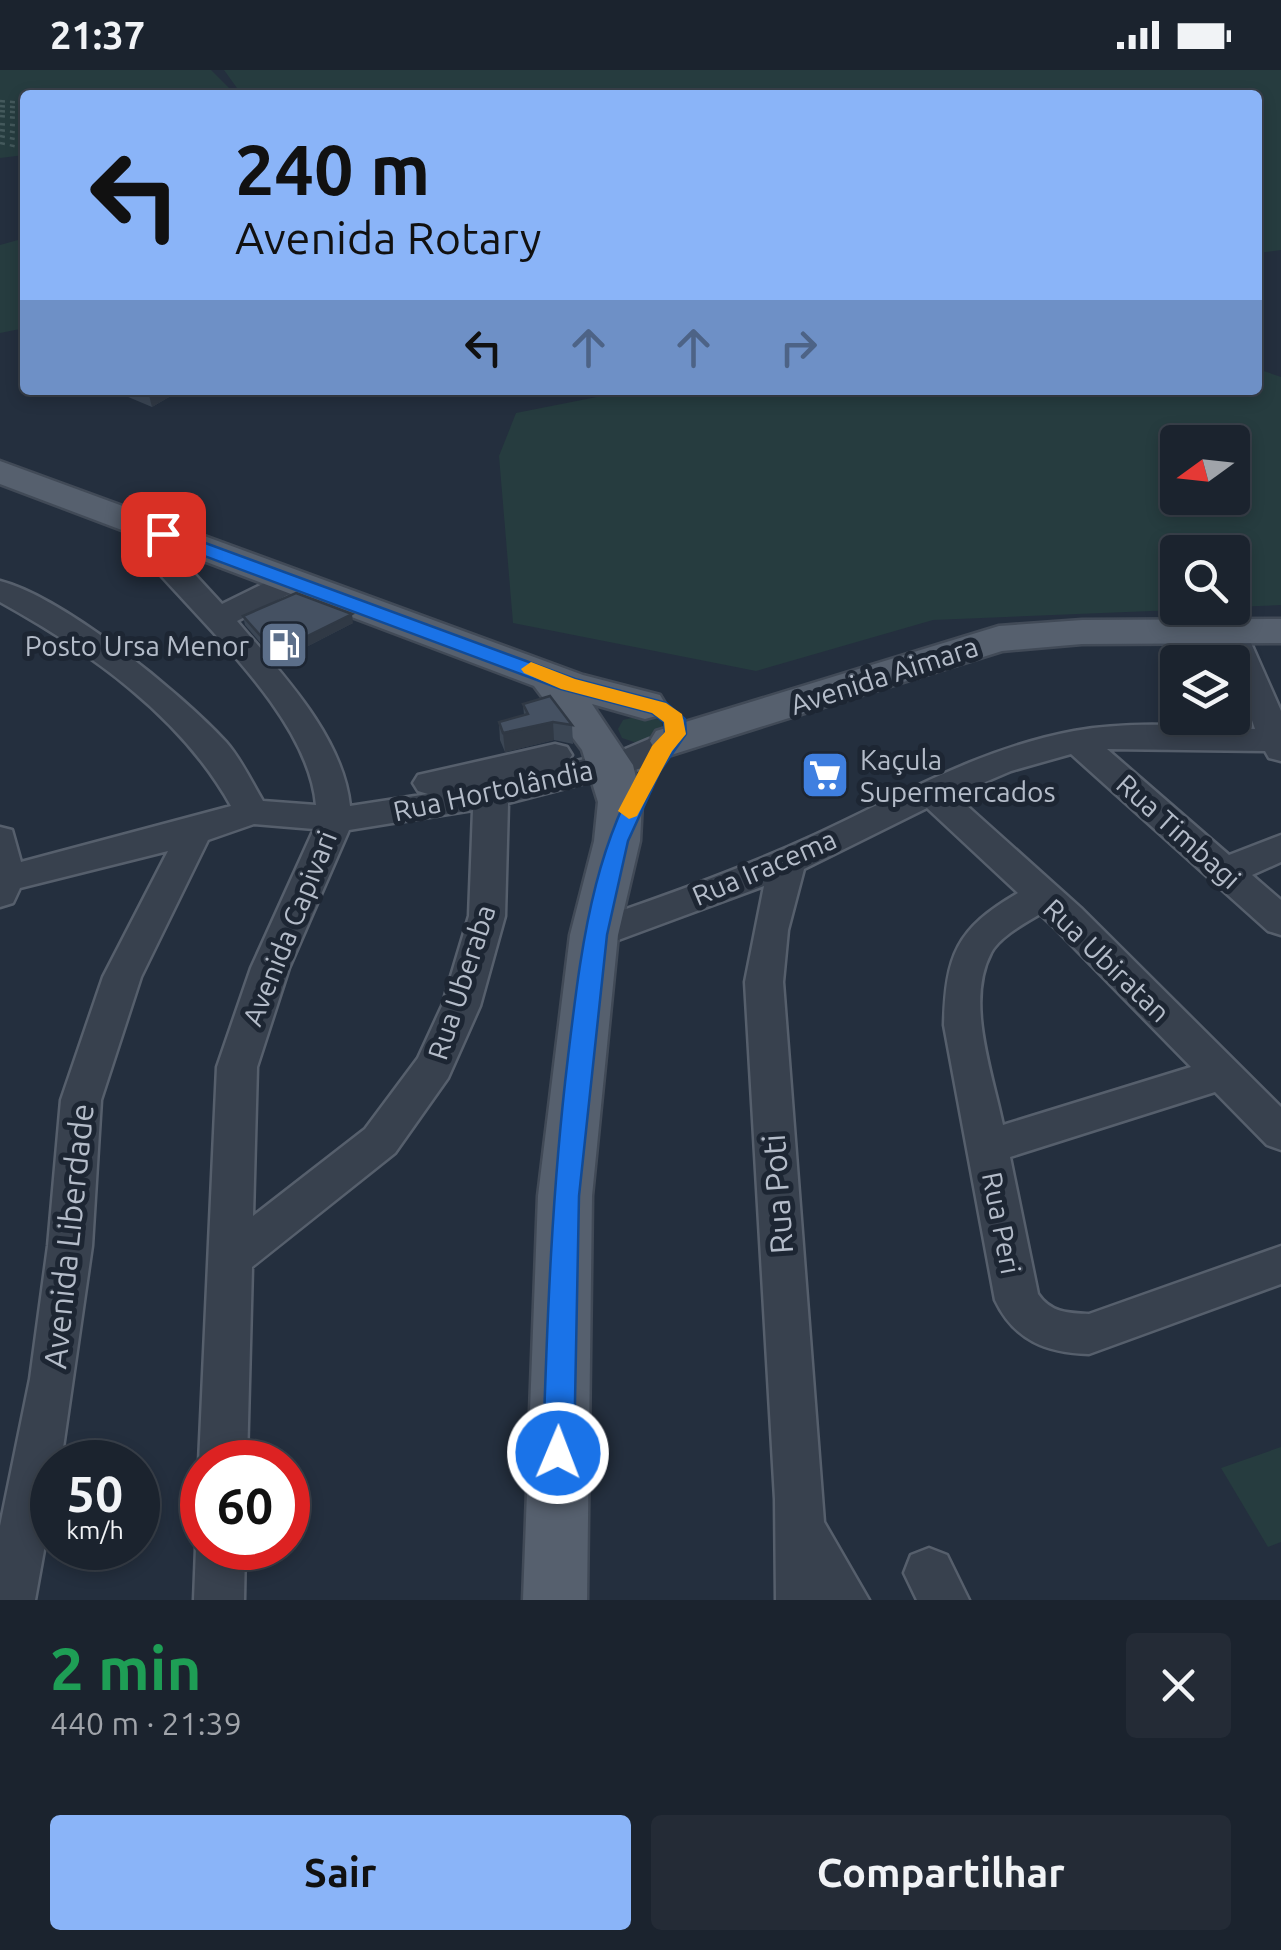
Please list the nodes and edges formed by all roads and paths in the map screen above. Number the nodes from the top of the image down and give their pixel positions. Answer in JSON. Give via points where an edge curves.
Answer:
{"nodes":[{"id":1,"x":0,"y":472,"type":"edge"},
{"id":2,"x":131,"y":522,"type":"junction"},
{"id":3,"x":292,"y":582,"type":"junction"},
{"id":4,"x":0,"y":590,"type":"edge"},
{"id":5,"x":216,"y":619,"type":"junction"},
{"id":6,"x":1281,"y":632,"type":"edge"},
{"id":7,"x":1232,"y":634,"type":"junction"},
{"id":8,"x":547,"y":675,"type":"junction"},
{"id":9,"x":643,"y":737,"type":"junction"},
{"id":10,"x":1077,"y":741,"type":"junction"},
{"id":11,"x":1279,"y":743,"type":"edge"},
{"id":12,"x":930,"y":791,"type":"junction"},
{"id":13,"x":491,"y":795,"type":"junction"},
{"id":14,"x":252,"y":812,"type":"junction"},
{"id":15,"x":326,"y":813,"type":"junction"},
{"id":16,"x":195,"y":832,"type":"junction"},
{"id":17,"x":0,"y":838,"type":"edge"},
{"id":18,"x":1281,"y":848,"type":"edge"},
{"id":19,"x":788,"y":862,"type":"junction"},
{"id":20,"x":1224,"y":872,"type":"junction"},
{"id":21,"x":2,"y":886,"type":"edge"},
{"id":22,"x":1041,"y":896,"type":"junction"},
{"id":23,"x":1281,"y":921,"type":"edge"},
{"id":24,"x":594,"y":935,"type":"junction"},
{"id":25,"x":1222,"y":1074,"type":"junction"},
{"id":26,"x":1281,"y":1133,"type":"edge"},
{"id":27,"x":988,"y":1147,"type":"junction"},
{"id":28,"x":230,"y":1258,"type":"junction"},
{"id":29,"x":1281,"y":1265,"type":"edge"},
{"id":30,"x":224,"y":1440,"type":"edge"},
{"id":31,"x":800,"y":1528,"type":"junction"},
{"id":32,"x":221,"y":1570,"type":"edge"},
{"id":33,"x":10,"y":1600,"type":"edge"},
{"id":34,"x":220,"y":1600,"type":"edge"},
{"id":35,"x":554,"y":1600,"type":"edge"},
{"id":36,"x":801,"y":1600,"type":"edge"},
{"id":37,"x":844,"y":1600,"type":"edge"}],
"edges":[{"from":1,"to":2,"type":"main road"},
{"from":2,"to":3,"type":"main road"},
{"from":2,"to":5,"type":"street","name":"Avenida Capivari"},
{"from":3,"to":5,"type":"street"},
{"from":3,"to":8,"type":"main road"},
{"from":4,"to":14,"type":"street","via":[[136,679],[216,753]]},
{"from":5,"to":15,"type":"street","name":"Avenida Capivari","via":[[301,722]]},
{"from":6,"to":7,"type":"main road","name":"Avenida Aimara"},
{"from":7,"to":9,"type":"main road","name":"Avenida Aimara","via":[[1082,632],[999,639],[763,714]]},
{"from":7,"to":11,"type":"street"},
{"from":8,"to":9,"type":"main road"},
{"from":8,"to":9,"type":"main road"},
{"from":9,"to":13,"type":"street","name":"Rua Hortolândia"},
{"from":9,"to":15,"type":"street","name":"Rua Hortolândia"},
{"from":9,"to":24,"type":"main road"},
{"from":10,"to":11,"type":"street","name":"Rua Iracema"},
{"from":10,"to":12,"type":"street","name":"Rua Iracema"},
{"from":10,"to":20,"type":"street","name":"Rua Timbagi"},
{"from":12,"to":19,"type":"street","name":"Rua Iracema"},
{"from":12,"to":22,"type":"street","name":"Rua Ubiratan"},
{"from":13,"to":15,"type":"street","name":"Rua Hortolândia"},
{"from":13,"to":28,"type":"street","name":"Rua Uberaba","via":[[494,868],[487,918],[437,1062],[381,1140]]},
{"from":14,"to":15,"type":"street"},
{"from":14,"to":16,"type":"street"},
{"from":15,"to":28,"type":"street","name":"Avenida Capivari","via":[[237,1067]]},
{"from":16,"to":21,"type":"street"},
{"from":16,"to":33,"type":"street","name":"Avenida Liberdade","via":[[122,976],[81,1100],[53,1380]]},
{"from":17,"to":21,"type":"street"},
{"from":18,"to":20,"type":"street"},
{"from":19,"to":24,"type":"street","name":"Rua Iracema"},
{"from":19,"to":31,"type":"street","name":"Rua Poti","via":[[764,982]]},
{"from":20,"to":23,"type":"street","name":"Rua Timbagi"},
{"from":22,"to":25,"type":"street","name":"Rua Ubiratan"},
{"from":22,"to":27,"type":"street","name":"Rua Peri","via":[[992,928],[967,962],[963,1025]]},
{"from":24,"to":35,"type":"main road","via":[[565,1196]]},
{"from":25,"to":26,"type":"street","name":"Rua Ubiratan"},
{"from":25,"to":27,"type":"street"},
{"from":27,"to":29,"type":"street","name":"Rua Peri","via":[[1017,1300],[1043,1326],[1088,1334]]},
{"from":28,"to":30,"type":"street","name":"Avenida Capivari"},
{"from":31,"to":36,"type":"street","name":"Rua Poti"},
{"from":31,"to":37,"type":"street"},
{"from":32,"to":34,"type":"street"}]}
